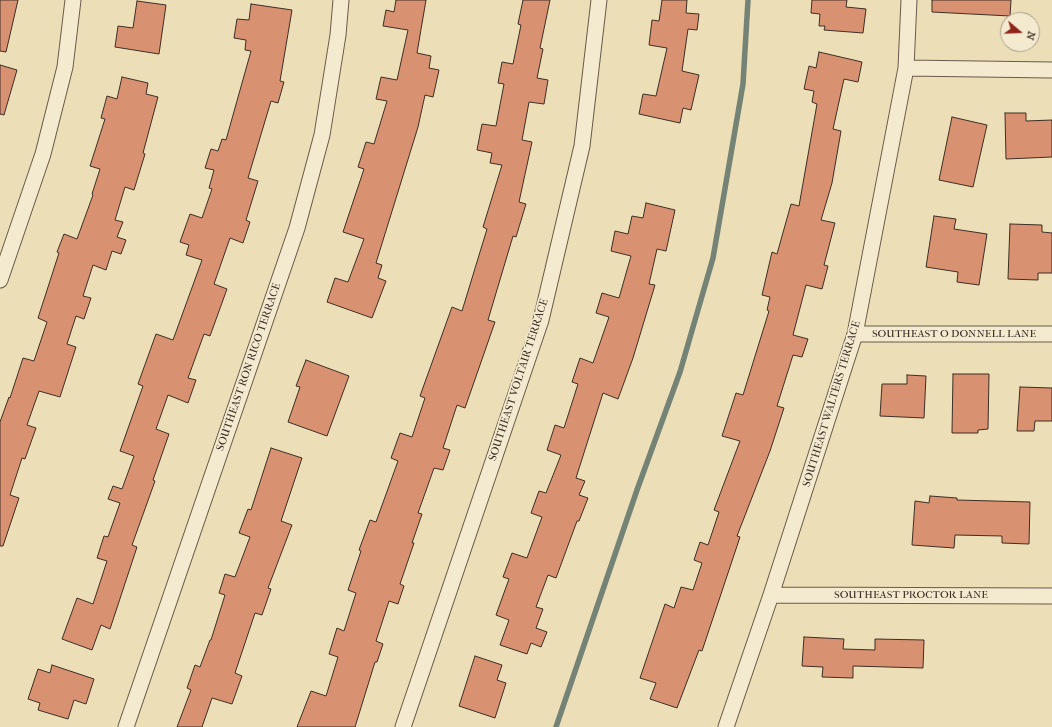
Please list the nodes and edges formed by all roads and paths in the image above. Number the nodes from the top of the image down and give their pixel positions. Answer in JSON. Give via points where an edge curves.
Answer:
{"nodes":[{"id":1,"x":73,"y":0,"type":"edge"},
{"id":2,"x":341,"y":0,"type":"edge"},
{"id":3,"x":599,"y":0,"type":"edge"},
{"id":4,"x":909,"y":0,"type":"edge"},
{"id":5,"x":906,"y":68,"type":"junction"},
{"id":6,"x":1052,"y":70,"type":"edge"},
{"id":7,"x":0,"y":280,"type":"edge"},
{"id":8,"x":855,"y":334,"type":"junction"},
{"id":9,"x":1052,"y":334,"type":"edge"},
{"id":10,"x":771,"y":595,"type":"junction"},
{"id":11,"x":1052,"y":596,"type":"edge"},
{"id":12,"x":126,"y":727,"type":"edge"},
{"id":13,"x":403,"y":727,"type":"edge"},
{"id":14,"x":726,"y":727,"type":"edge"}],
"edges":[{"from":1,"to":7,"type":"street","via":[[65,68],[43,154]]},
{"from":2,"to":12,"type":"street","name":"SOUTHEAST RON RICO TERRACE","via":[[322,135],[297,228]]},
{"from":3,"to":13,"type":"street","name":"SOUTHEAST VOLTAIR TERRACE","via":[[582,146],[541,320]]},
{"from":4,"to":5,"type":"street","name":"SOUTHEAST WALTERS TERRACE"},
{"from":5,"to":6,"type":"street"},
{"from":5,"to":8,"type":"street","name":"SOUTHEAST WALTERS TERRACE"},
{"from":8,"to":9,"type":"street","name":"SOUTHEAST O DONNELL LANE"},
{"from":8,"to":10,"type":"street","name":"SOUTHEAST WALTERS TERRACE"},
{"from":10,"to":11,"type":"street","name":"SOUTHEAST PROCTOR LANE"},
{"from":10,"to":14,"type":"street","name":"SOUTHEAST WALTERS TERRACE"}]}
